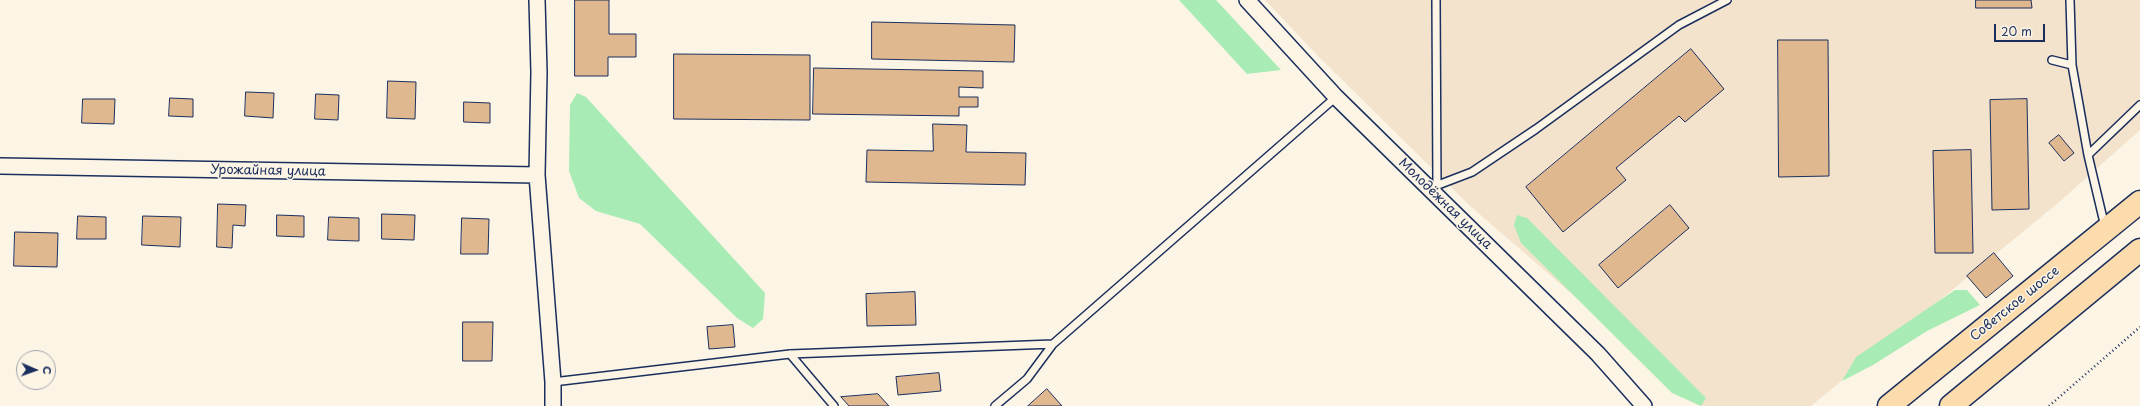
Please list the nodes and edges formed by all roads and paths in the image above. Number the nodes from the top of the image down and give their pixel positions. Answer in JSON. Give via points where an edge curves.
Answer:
{"nodes":[{"id":1,"x":537,"y":0,"type":"edge"},
{"id":2,"x":1247,"y":0,"type":"edge"},
{"id":3,"x":1436,"y":0,"type":"edge"},
{"id":4,"x":1727,"y":0,"type":"edge"},
{"id":5,"x":2070,"y":0,"type":"edge"},
{"id":6,"x":2052,"y":60,"type":"dead end"},
{"id":7,"x":2072,"y":65,"type":"junction"},
{"id":8,"x":1336,"y":97,"type":"junction"},
{"id":9,"x":2140,"y":105,"type":"edge"},
{"id":10,"x":2088,"y":155,"type":"junction"},
{"id":11,"x":0,"y":166,"type":"edge"},
{"id":12,"x":537,"y":175,"type":"junction"},
{"id":13,"x":1437,"y":190,"type":"junction"},
{"id":14,"x":2140,"y":202,"type":"edge"},
{"id":15,"x":2106,"y":231,"type":"junction"},
{"id":16,"x":2140,"y":250,"type":"edge"},
{"id":17,"x":2140,"y":327,"type":"edge"},
{"id":18,"x":1053,"y":344,"type":"junction"},
{"id":19,"x":790,"y":354,"type":"junction"},
{"id":20,"x":553,"y":382,"type":"junction"},
{"id":21,"x":553,"y":406,"type":"edge"},
{"id":22,"x":834,"y":406,"type":"edge"},
{"id":23,"x":995,"y":406,"type":"edge"},
{"id":24,"x":1644,"y":406,"type":"edge"},
{"id":25,"x":1889,"y":406,"type":"edge"},
{"id":26,"x":1951,"y":406,"type":"edge"},
{"id":27,"x":2049,"y":406,"type":"edge"}],
"edges":[{"from":1,"to":12,"type":"street"},
{"from":2,"to":8,"type":"street","name":"Молодёжная улица"},
{"from":3,"to":13,"type":"lane"},
{"from":4,"to":13,"type":"lane","via":[[1679,25],[1536,129],[1472,172]]},
{"from":5,"to":7,"type":"lane"},
{"from":6,"to":7,"type":"lane"},
{"from":7,"to":10,"type":"lane"},
{"from":8,"to":13,"type":"street","name":"Молодёжная улица"},
{"from":8,"to":18,"type":"lane"},
{"from":9,"to":10,"type":"lane"},
{"from":10,"to":15,"type":"lane"},
{"from":11,"to":12,"type":"street","name":"Урожайная улица"},
{"from":12,"to":20,"type":"street"},
{"from":13,"to":24,"type":"street","name":"Молодёжная улица","via":[[1598,354]]},
{"from":14,"to":15,"type":"highway","name":"Советское шоссе"},
{"from":15,"to":25,"type":"highway","name":"Советское шоссе"},
{"from":16,"to":26,"type":"highway"},
{"from":17,"to":27,"type":"path"},
{"from":18,"to":19,"type":"lane"},
{"from":18,"to":23,"type":"lane","via":[[1027,379]]},
{"from":19,"to":20,"type":"lane"},
{"from":19,"to":22,"type":"lane"},
{"from":20,"to":21,"type":"street"}]}
